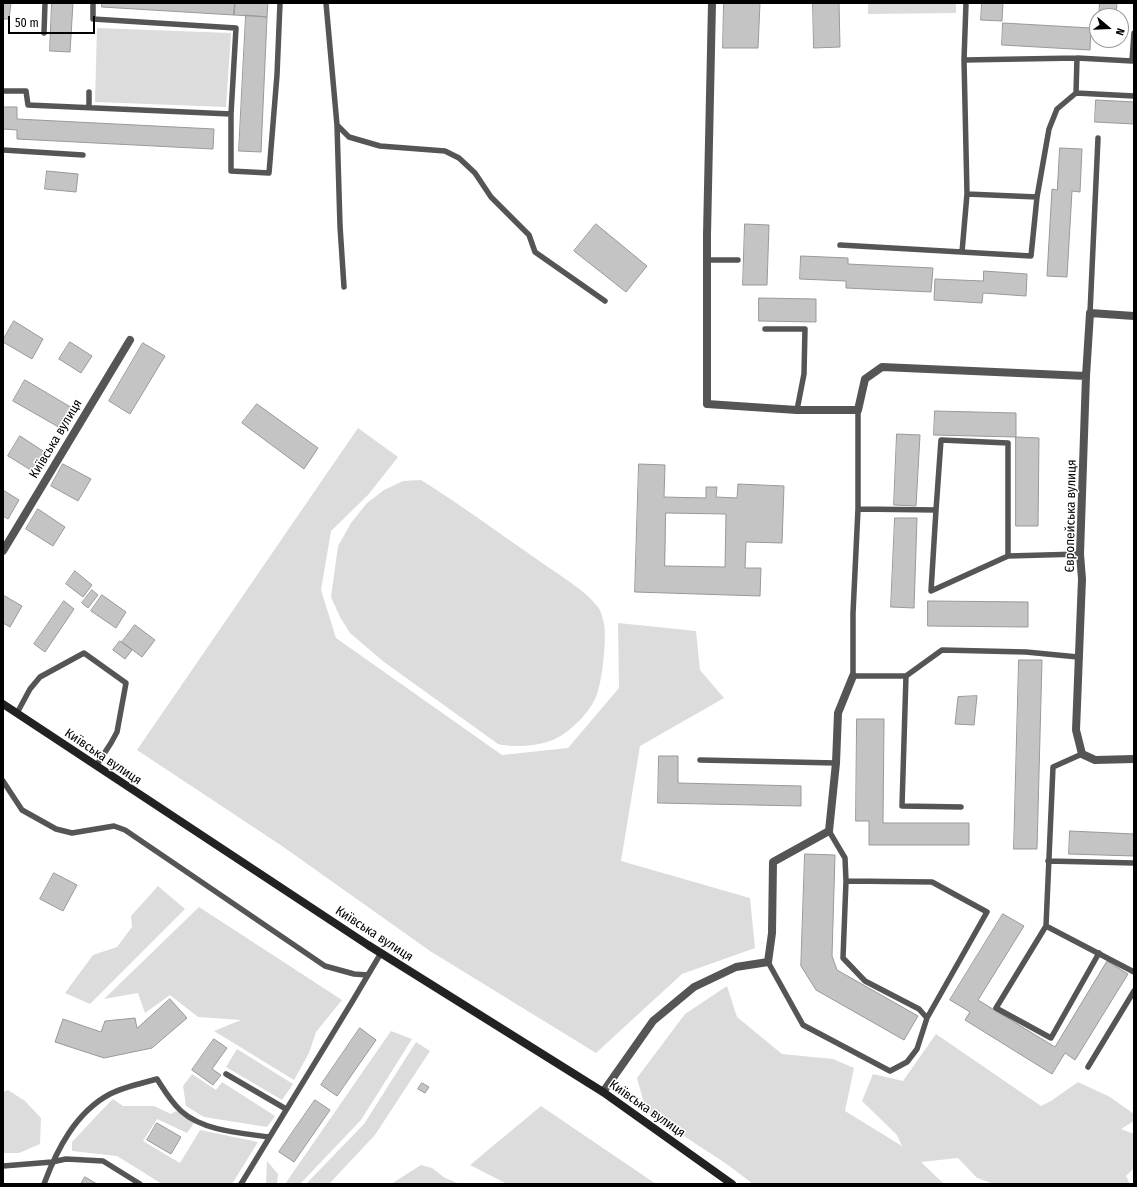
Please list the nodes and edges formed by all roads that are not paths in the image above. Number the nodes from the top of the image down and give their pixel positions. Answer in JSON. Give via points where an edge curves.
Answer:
{"nodes":[{"id":1,"x":45,"y":3,"type":"edge"},
{"id":2,"x":93,"y":3,"type":"edge"},
{"id":3,"x":280,"y":3,"type":"edge"},
{"id":4,"x":326,"y":3,"type":"edge"},
{"id":5,"x":712,"y":3,"type":"edge"},
{"id":6,"x":966,"y":3,"type":"edge"},
{"id":7,"x":44,"y":33,"type":"dead end"},
{"id":8,"x":1134,"y":33,"type":"edge"},
{"id":9,"x":1077,"y":58,"type":"junction"},
{"id":10,"x":964,"y":60,"type":"junction"},
{"id":11,"x":3,"y":91,"type":"edge"},
{"id":12,"x":89,"y":92,"type":"dead end"},
{"id":13,"x":1076,"y":93,"type":"junction"},
{"id":14,"x":1134,"y":96,"type":"edge"},
{"id":15,"x":89,"y":107,"type":"junction"},
{"id":16,"x":231,"y":114,"type":"junction"},
{"id":17,"x":337,"y":124,"type":"junction"},
{"id":18,"x":1098,"y":138,"type":"dead end"},
{"id":19,"x":3,"y":150,"type":"edge"},
{"id":20,"x":83,"y":156,"type":"dead end"},
{"id":21,"x":967,"y":194,"type":"junction"},
{"id":22,"x":1037,"y":197,"type":"junction"},
{"id":23,"x":840,"y":245,"type":"dead end"},
{"id":24,"x":962,"y":252,"type":"junction"},
{"id":25,"x":707,"y":260,"type":"junction"},
{"id":26,"x":738,"y":260,"type":"dead end"},
{"id":27,"x":344,"y":287,"type":"dead end"},
{"id":28,"x":605,"y":301,"type":"dead end"},
{"id":29,"x":1090,"y":314,"type":"junction"},
{"id":30,"x":1134,"y":316,"type":"edge"},
{"id":31,"x":765,"y":328,"type":"dead end"},
{"id":32,"x":130,"y":340,"type":"dead end"},
{"id":33,"x":1086,"y":376,"type":"junction"},
{"id":34,"x":797,"y":410,"type":"junction"},
{"id":35,"x":858,"y":410,"type":"junction"},
{"id":36,"x":858,"y":509,"type":"junction"},
{"id":37,"x":936,"y":510,"type":"junction"},
{"id":38,"x":3,"y":551,"type":"edge"},
{"id":39,"x":1080,"y":554,"type":"junction"},
{"id":40,"x":1008,"y":556,"type":"junction"},
{"id":41,"x":1078,"y":657,"type":"junction"},
{"id":42,"x":853,"y":676,"type":"junction"},
{"id":43,"x":906,"y":676,"type":"junction"},
{"id":44,"x":3,"y":704,"type":"edge"},
{"id":45,"x":17,"y":713,"type":"junction"},
{"id":46,"x":1082,"y":754,"type":"junction"},
{"id":47,"x":1134,"y":759,"type":"edge"},
{"id":48,"x":700,"y":760,"type":"dead end"},
{"id":49,"x":836,"y":763,"type":"junction"},
{"id":50,"x":96,"y":766,"type":"junction"},
{"id":51,"x":3,"y":781,"type":"edge"},
{"id":52,"x":961,"y":807,"type":"dead end"},
{"id":53,"x":829,"y":832,"type":"junction"},
{"id":54,"x":1048,"y":862,"type":"junction"},
{"id":55,"x":1134,"y":863,"type":"edge"},
{"id":56,"x":846,"y":881,"type":"junction"},
{"id":57,"x":1046,"y":926,"type":"junction"},
{"id":58,"x":381,"y":953,"type":"junction"},
{"id":59,"x":1099,"y":953,"type":"junction"},
{"id":60,"x":768,"y":962,"type":"junction"},
{"id":61,"x":1134,"y":972,"type":"edge"},
{"id":62,"x":368,"y":975,"type":"junction"},
{"id":63,"x":1134,"y":991,"type":"edge"},
{"id":64,"x":927,"y":1018,"type":"junction"},
{"id":65,"x":1088,"y":1067,"type":"dead end"},
{"id":66,"x":226,"y":1074,"type":"dead end"},
{"id":67,"x":603,"y":1092,"type":"junction"},
{"id":68,"x":286,"y":1109,"type":"junction"},
{"id":69,"x":269,"y":1137,"type":"junction"},
{"id":70,"x":52,"y":1162,"type":"junction"},
{"id":71,"x":3,"y":1166,"type":"edge"},
{"id":72,"x":44,"y":1184,"type":"edge"},
{"id":73,"x":140,"y":1184,"type":"edge"},
{"id":74,"x":241,"y":1184,"type":"edge"},
{"id":75,"x":732,"y":1184,"type":"edge"}],
"edges":[{"from":1,"to":7,"type":"lane"},
{"from":2,"to":16,"type":"lane","via":[[93,19],[236,28]]},
{"from":3,"to":16,"type":"lane","via":[[269,173],[231,171]]},
{"from":4,"to":17,"type":"lane"},
{"from":5,"to":25,"type":"street"},
{"from":6,"to":10,"type":"lane"},
{"from":8,"to":9,"type":"lane","via":[[1132,61]]},
{"from":9,"to":10,"type":"lane"},
{"from":9,"to":13,"type":"lane"},
{"from":10,"to":21,"type":"lane"},
{"from":11,"to":15,"type":"lane","via":[[26,91],[28,105]]},
{"from":12,"to":15,"type":"lane"},
{"from":13,"to":14,"type":"lane"},
{"from":13,"to":22,"type":"lane","via":[[1058,109],[1049,129]]},
{"from":15,"to":16,"type":"lane"},
{"from":17,"to":27,"type":"lane"},
{"from":17,"to":28,"type":"lane","via":[[349,137],[380,146],[445,151],[459,158],[476,173],[491,197],[529,235],[535,252]]},
{"from":18,"to":29,"type":"lane"},
{"from":19,"to":20,"type":"lane"},
{"from":21,"to":22,"type":"lane"},
{"from":21,"to":24,"type":"lane"},
{"from":22,"to":24,"type":"lane","via":[[1031,256]]},
{"from":23,"to":24,"type":"lane"},
{"from":25,"to":26,"type":"lane"},
{"from":25,"to":34,"type":"street","via":[[707,404]]},
{"from":29,"to":30,"type":"street"},
{"from":29,"to":33,"type":"street","name":"Європейська вулиця"},
{"from":31,"to":34,"type":"lane","via":[[805,329],[804,374]]},
{"from":32,"to":38,"type":"street","name":"Київська вулиця"},
{"from":33,"to":35,"type":"street","via":[[882,367],[865,379]]},
{"from":33,"to":39,"type":"street","name":"Європейська вулиця"},
{"from":34,"to":35,"type":"street"},
{"from":35,"to":36,"type":"lane"},
{"from":36,"to":37,"type":"lane"},
{"from":36,"to":42,"type":"lane"},
{"from":37,"to":40,"type":"lane","via":[[931,591]]},
{"from":37,"to":40,"type":"lane","via":[[941,440],[1008,443]]},
{"from":39,"to":40,"type":"lane"},
{"from":39,"to":41,"type":"street","name":"Європейська вулиця","via":[[1082,579]]},
{"from":41,"to":43,"type":"lane","via":[[1026,652],[942,650]]},
{"from":41,"to":46,"type":"street","name":"Європейська вулиця","via":[[1076,730]]},
{"from":42,"to":43,"type":"lane"},
{"from":42,"to":49,"type":"street","via":[[838,713]]},
{"from":43,"to":52,"type":"lane","via":[[902,806]]},
{"from":44,"to":45,"type":"main road","name":"Київська вулиця"},
{"from":45,"to":50,"type":"main road","name":"Київська вулиця"},
{"from":45,"to":50,"type":"lane","via":[[40,677],[84,653],[126,683],[117,732]]},
{"from":46,"to":47,"type":"street","via":[[1095,760]]},
{"from":46,"to":54,"type":"lane","via":[[1053,767]]},
{"from":48,"to":49,"type":"lane"},
{"from":49,"to":53,"type":"street"},
{"from":50,"to":58,"type":"main road","name":"Київська вулиця"},
{"from":51,"to":62,"type":"lane","via":[[22,810],[56,829],[72,833],[114,826],[125,830],[325,966]]},
{"from":53,"to":56,"type":"lane","via":[[845,858]]},
{"from":53,"to":60,"type":"street","via":[[773,862],[772,933]]},
{"from":54,"to":55,"type":"lane"},
{"from":54,"to":57,"type":"lane"},
{"from":56,"to":64,"type":"lane","via":[[843,958],[865,981],[919,1008]]},
{"from":56,"to":64,"type":"lane","via":[[932,882],[987,912]]},
{"from":57,"to":59,"type":"lane"},
{"from":57,"to":59,"type":"lane","via":[[996,1008],[1051,1038]]},
{"from":58,"to":62,"type":"lane"},
{"from":58,"to":67,"type":"main road","name":"Київська вулиця"},
{"from":59,"to":61,"type":"lane"},
{"from":60,"to":64,"type":"lane","via":[[803,1025],[890,1071],[907,1062],[916,1049]]},
{"from":60,"to":67,"type":"street","via":[[736,967],[694,987],[653,1021]]},
{"from":62,"to":68,"type":"lane"},
{"from":63,"to":65,"type":"lane"},
{"from":66,"to":68,"type":"lane"},
{"from":67,"to":75,"type":"main road","name":"Київська вулиця"},
{"from":68,"to":69,"type":"lane"},
{"from":69,"to":70,"type":"lane","via":[[206,1126],[182,1112],[157,1079],[111,1094],[90,1108],[76,1124]]},
{"from":69,"to":74,"type":"lane"},
{"from":70,"to":71,"type":"lane"},
{"from":70,"to":72,"type":"lane"},
{"from":70,"to":73,"type":"lane","via":[[66,1159],[103,1161]]}]}
